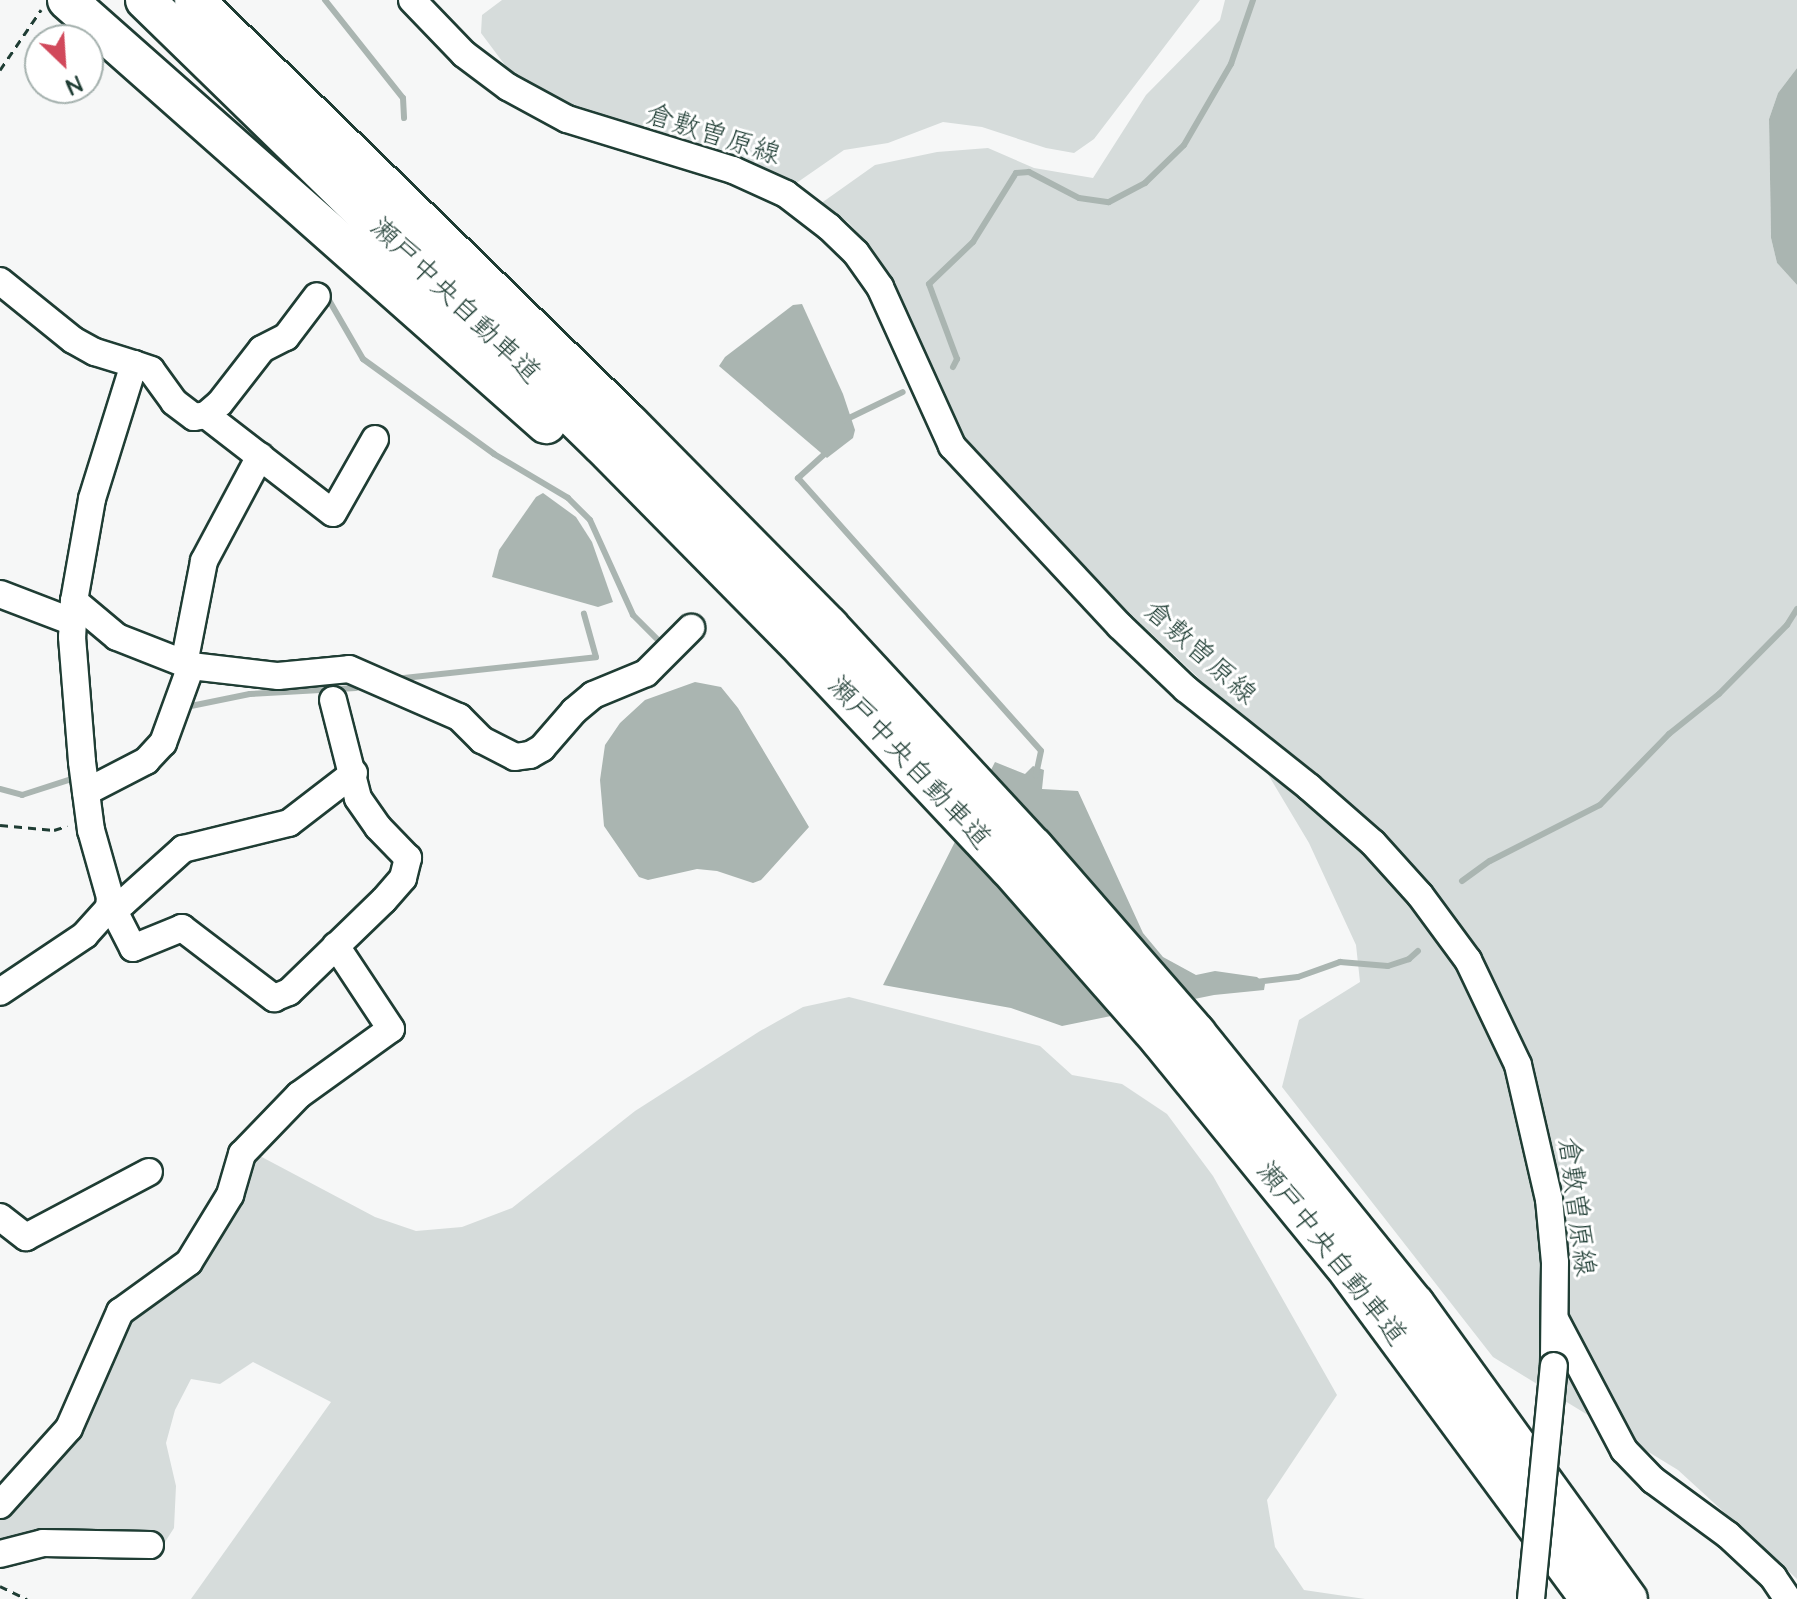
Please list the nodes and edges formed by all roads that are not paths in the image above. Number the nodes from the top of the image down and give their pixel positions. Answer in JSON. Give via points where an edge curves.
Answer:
{"nodes":[{"id":1,"x":67,"y":0,"type":"edge"},
{"id":2,"x":145,"y":0,"type":"edge"},
{"id":3,"x":194,"y":0,"type":"edge"},
{"id":4,"x":412,"y":0,"type":"edge"},
{"id":5,"x":0,"y":281,"type":"edge"},
{"id":6,"x":317,"y":296,"type":"dead end"},
{"id":7,"x":134,"y":364,"type":"junction"},
{"id":8,"x":206,"y":415,"type":"junction"},
{"id":9,"x":375,"y":439,"type":"dead end"},
{"id":10,"x":260,"y":456,"type":"junction"},
{"id":11,"x":0,"y":594,"type":"edge"},
{"id":12,"x":73,"y":611,"type":"junction"},
{"id":13,"x":691,"y":628,"type":"dead end"},
{"id":14,"x":804,"y":650,"type":"junction"},
{"id":15,"x":188,"y":665,"type":"junction"},
{"id":16,"x":333,"y":700,"type":"dead end"},
{"id":17,"x":921,"y":750,"type":"junction"},
{"id":18,"x":354,"y":773,"type":"junction"},
{"id":19,"x":87,"y":799,"type":"junction"},
{"id":20,"x":111,"y":907,"type":"junction"},
{"id":21,"x":336,"y":946,"type":"junction"},
{"id":22,"x":0,"y":992,"type":"edge"},
{"id":23,"x":149,"y":1172,"type":"dead end"},
{"id":24,"x":0,"y":1217,"type":"edge"},
{"id":25,"x":1555,"y":1319,"type":"junction"},
{"id":26,"x":0,"y":1505,"type":"edge"},
{"id":27,"x":150,"y":1545,"type":"dead end"},
{"id":28,"x":0,"y":1554,"type":"edge"},
{"id":29,"x":1531,"y":1599,"type":"edge"},
{"id":30,"x":1590,"y":1599,"type":"edge"},
{"id":31,"x":1628,"y":1599,"type":"edge"},
{"id":32,"x":1788,"y":1599,"type":"edge"}],
"edges":[{"from":1,"to":14,"type":"highway"},
{"from":2,"to":14,"type":"highway","name":"瀬戸中央自動車道","via":[[602,445]]},
{"from":3,"to":17,"type":"highway","name":"瀬戸中央自動車道","via":[[630,424],[829,626]]},
{"from":4,"to":25,"type":"street","name":"倉敷曽原線","via":[[464,54],[508,87],[567,119],[733,170],[786,194],[829,227],[880,287],[952,446],[1186,689],[1373,843],[1420,895],[1468,960],[1518,1065],[1549,1199]]},
{"from":5,"to":7,"type":"street","via":[[73,340]]},
{"from":6,"to":8,"type":"street","via":[[286,337],[262,349]]},
{"from":7,"to":8,"type":"street","via":[[151,370],[160,387],[194,417]]},
{"from":7,"to":12,"type":"street","via":[[92,499]]},
{"from":8,"to":10,"type":"street"},
{"from":9,"to":10,"type":"street","via":[[333,513]]},
{"from":10,"to":15,"type":"street","via":[[204,561]]},
{"from":11,"to":12,"type":"street"},
{"from":12,"to":15,"type":"street","via":[[117,637]]},
{"from":12,"to":19,"type":"street"},
{"from":13,"to":15,"type":"street","via":[[646,673],[593,695],[542,748],[515,757],[482,740],[459,717],[349,669],[278,676]]},
{"from":14,"to":17,"type":"highway","name":"瀬戸中央自動車道"},
{"from":15,"to":19,"type":"street","via":[[164,741],[146,761]]},
{"from":16,"to":18,"type":"street"},
{"from":17,"to":30,"type":"highway","name":"瀬戸中央自動車道","via":[[1343,1264]]},
{"from":17,"to":31,"type":"highway","name":"瀬戸中央自動車道","via":[[1034,847],[1196,1033],[1415,1304]]},
{"from":18,"to":20,"type":"street","via":[[289,823],[183,849],[123,903]]},
{"from":18,"to":21,"type":"street","via":[[365,810],[408,858],[403,878]]},
{"from":19,"to":20,"type":"street"},
{"from":20,"to":21,"type":"street","via":[[133,948],[172,930],[190,930],[274,998],[289,992]]},
{"from":20,"to":22,"type":"street","via":[[85,935]]},
{"from":21,"to":26,"type":"street","via":[[391,1029],[299,1095],[242,1154],[230,1195],[189,1262],[120,1312],[69,1428]]},
{"from":23,"to":24,"type":"street","via":[[26,1237]]},
{"from":25,"to":29,"type":"street","name":"倉敷曽原線","bridge":true},
{"from":25,"to":32,"type":"street","via":[[1624,1450],[1653,1480],[1728,1535],[1773,1577]]},
{"from":27,"to":28,"type":"street","via":[[43,1543]]}]}
